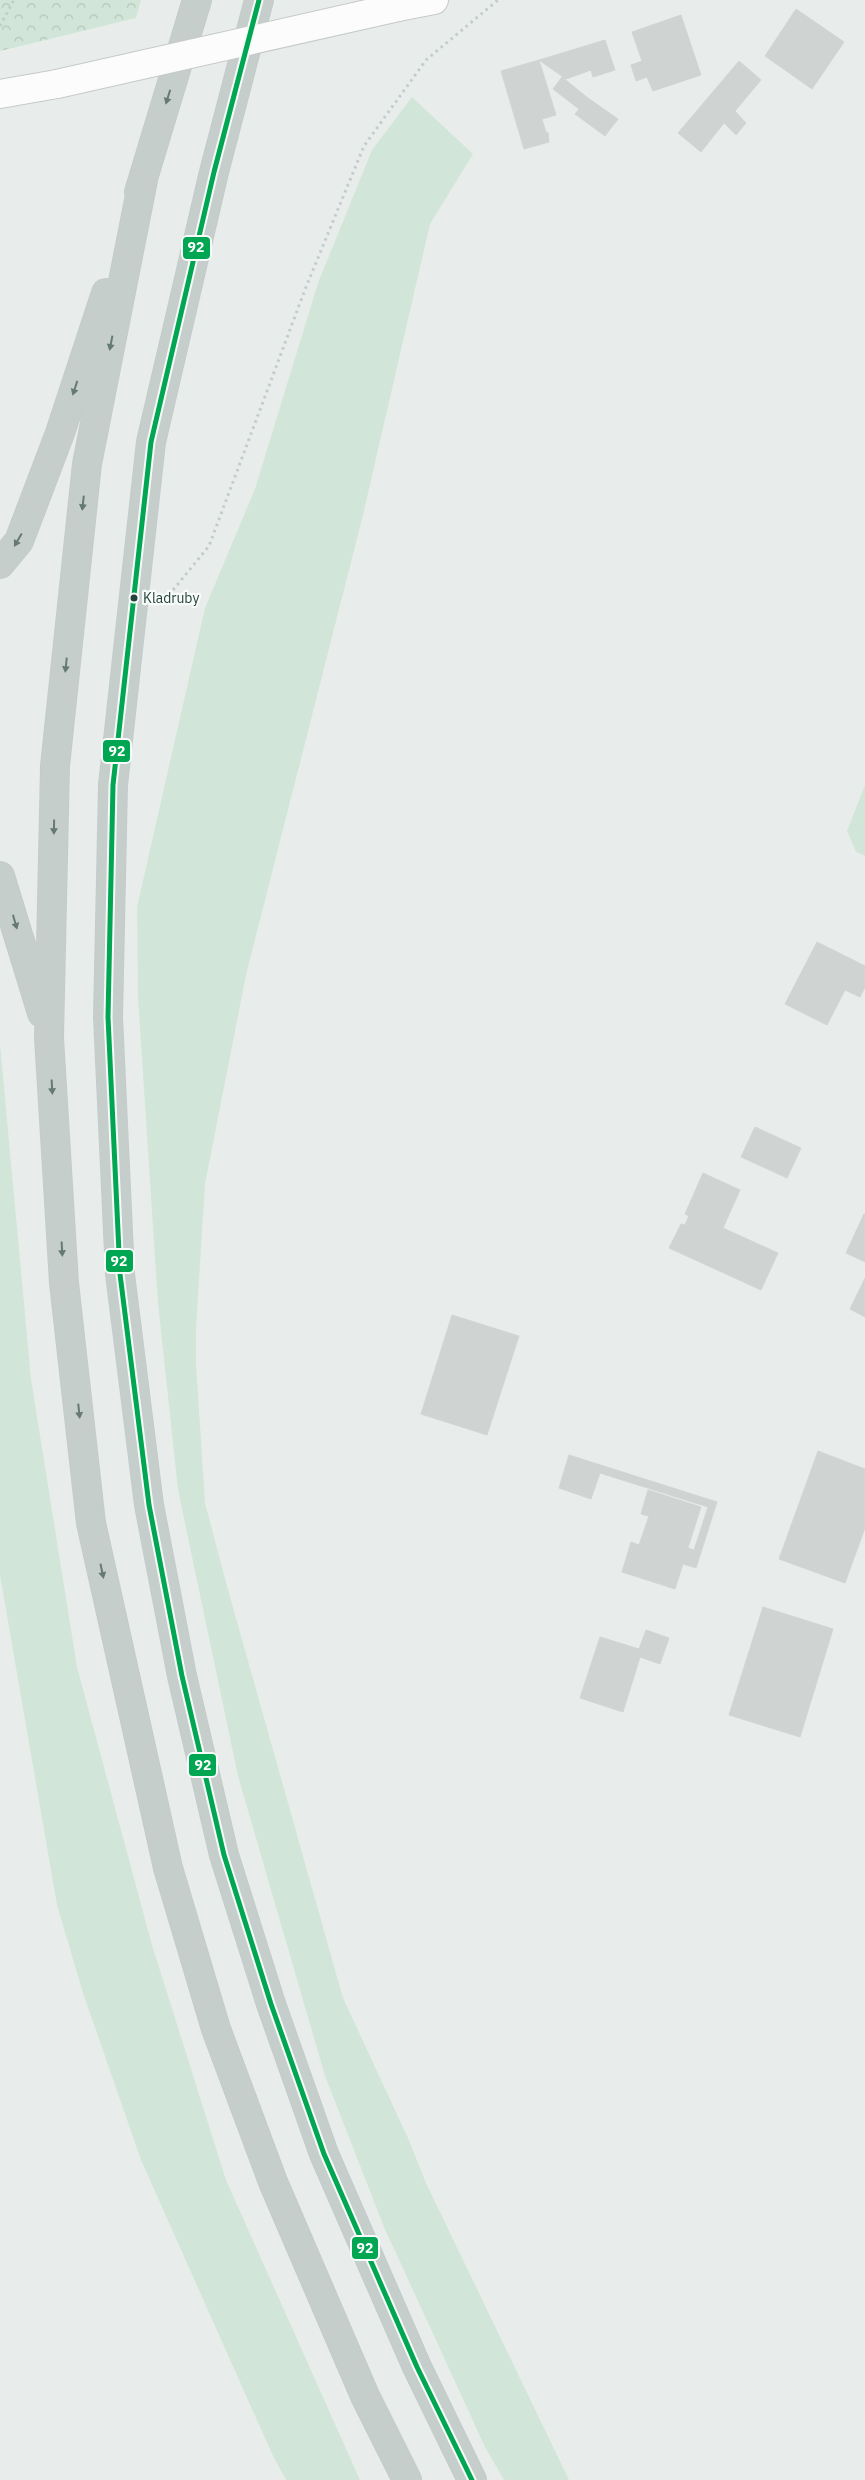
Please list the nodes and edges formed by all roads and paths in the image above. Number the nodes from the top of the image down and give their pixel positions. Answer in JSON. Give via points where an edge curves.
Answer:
{"nodes":[{"id":1,"x":14,"y":0,"type":"edge"},
{"id":2,"x":197,"y":0,"type":"edge"},
{"id":3,"x":259,"y":0,"type":"edge"},
{"id":4,"x":275,"y":0,"type":"edge"},
{"id":5,"x":434,"y":0,"type":"edge"},
{"id":6,"x":498,"y":0,"type":"edge"},
{"id":7,"x":0,"y":26,"type":"edge"},
{"id":8,"x":0,"y":94,"type":"edge"},
{"id":9,"x":214,"y":172,"type":"junction"},
{"id":10,"x":144,"y":176,"type":"junction"},
{"id":11,"x":0,"y":564,"type":"edge"},
{"id":12,"x":164,"y":602,"type":"dead end"},
{"id":13,"x":0,"y":876,"type":"edge"},
{"id":14,"x":49,"y":1038,"type":"junction"},
{"id":15,"x":408,"y":2480,"type":"edge"},
{"id":16,"x":472,"y":2480,"type":"edge"}],
"edges":[{"from":1,"to":7,"type":"path"},
{"from":2,"to":10,"type":"highway","one_way":true},
{"from":3,"to":9,"type":"highway"},
{"from":4,"to":9,"type":"highway"},
{"from":5,"to":8,"type":"street","bridge":true},
{"from":6,"to":12,"type":"path","via":[[426,60],[364,146],[306,287],[209,546]]},
{"from":9,"to":16,"type":"highway","via":[[151,442],[113,785],[108,1017],[120,1274],[149,1505],[182,1676],[224,1855],[270,2004],[324,2154],[417,2367]]},
{"from":10,"to":11,"type":"highway","one_way":true,"via":[[60,433],[19,542]]},
{"from":10,"to":14,"type":"highway","one_way":true,"via":[[86,474],[55,766]]},
{"from":13,"to":14,"type":"highway","one_way":true},
{"from":14,"to":15,"type":"highway","one_way":true,"via":[[64,1283],[91,1523],[168,1868],[216,2029],[273,2182],[365,2396]]}]}
